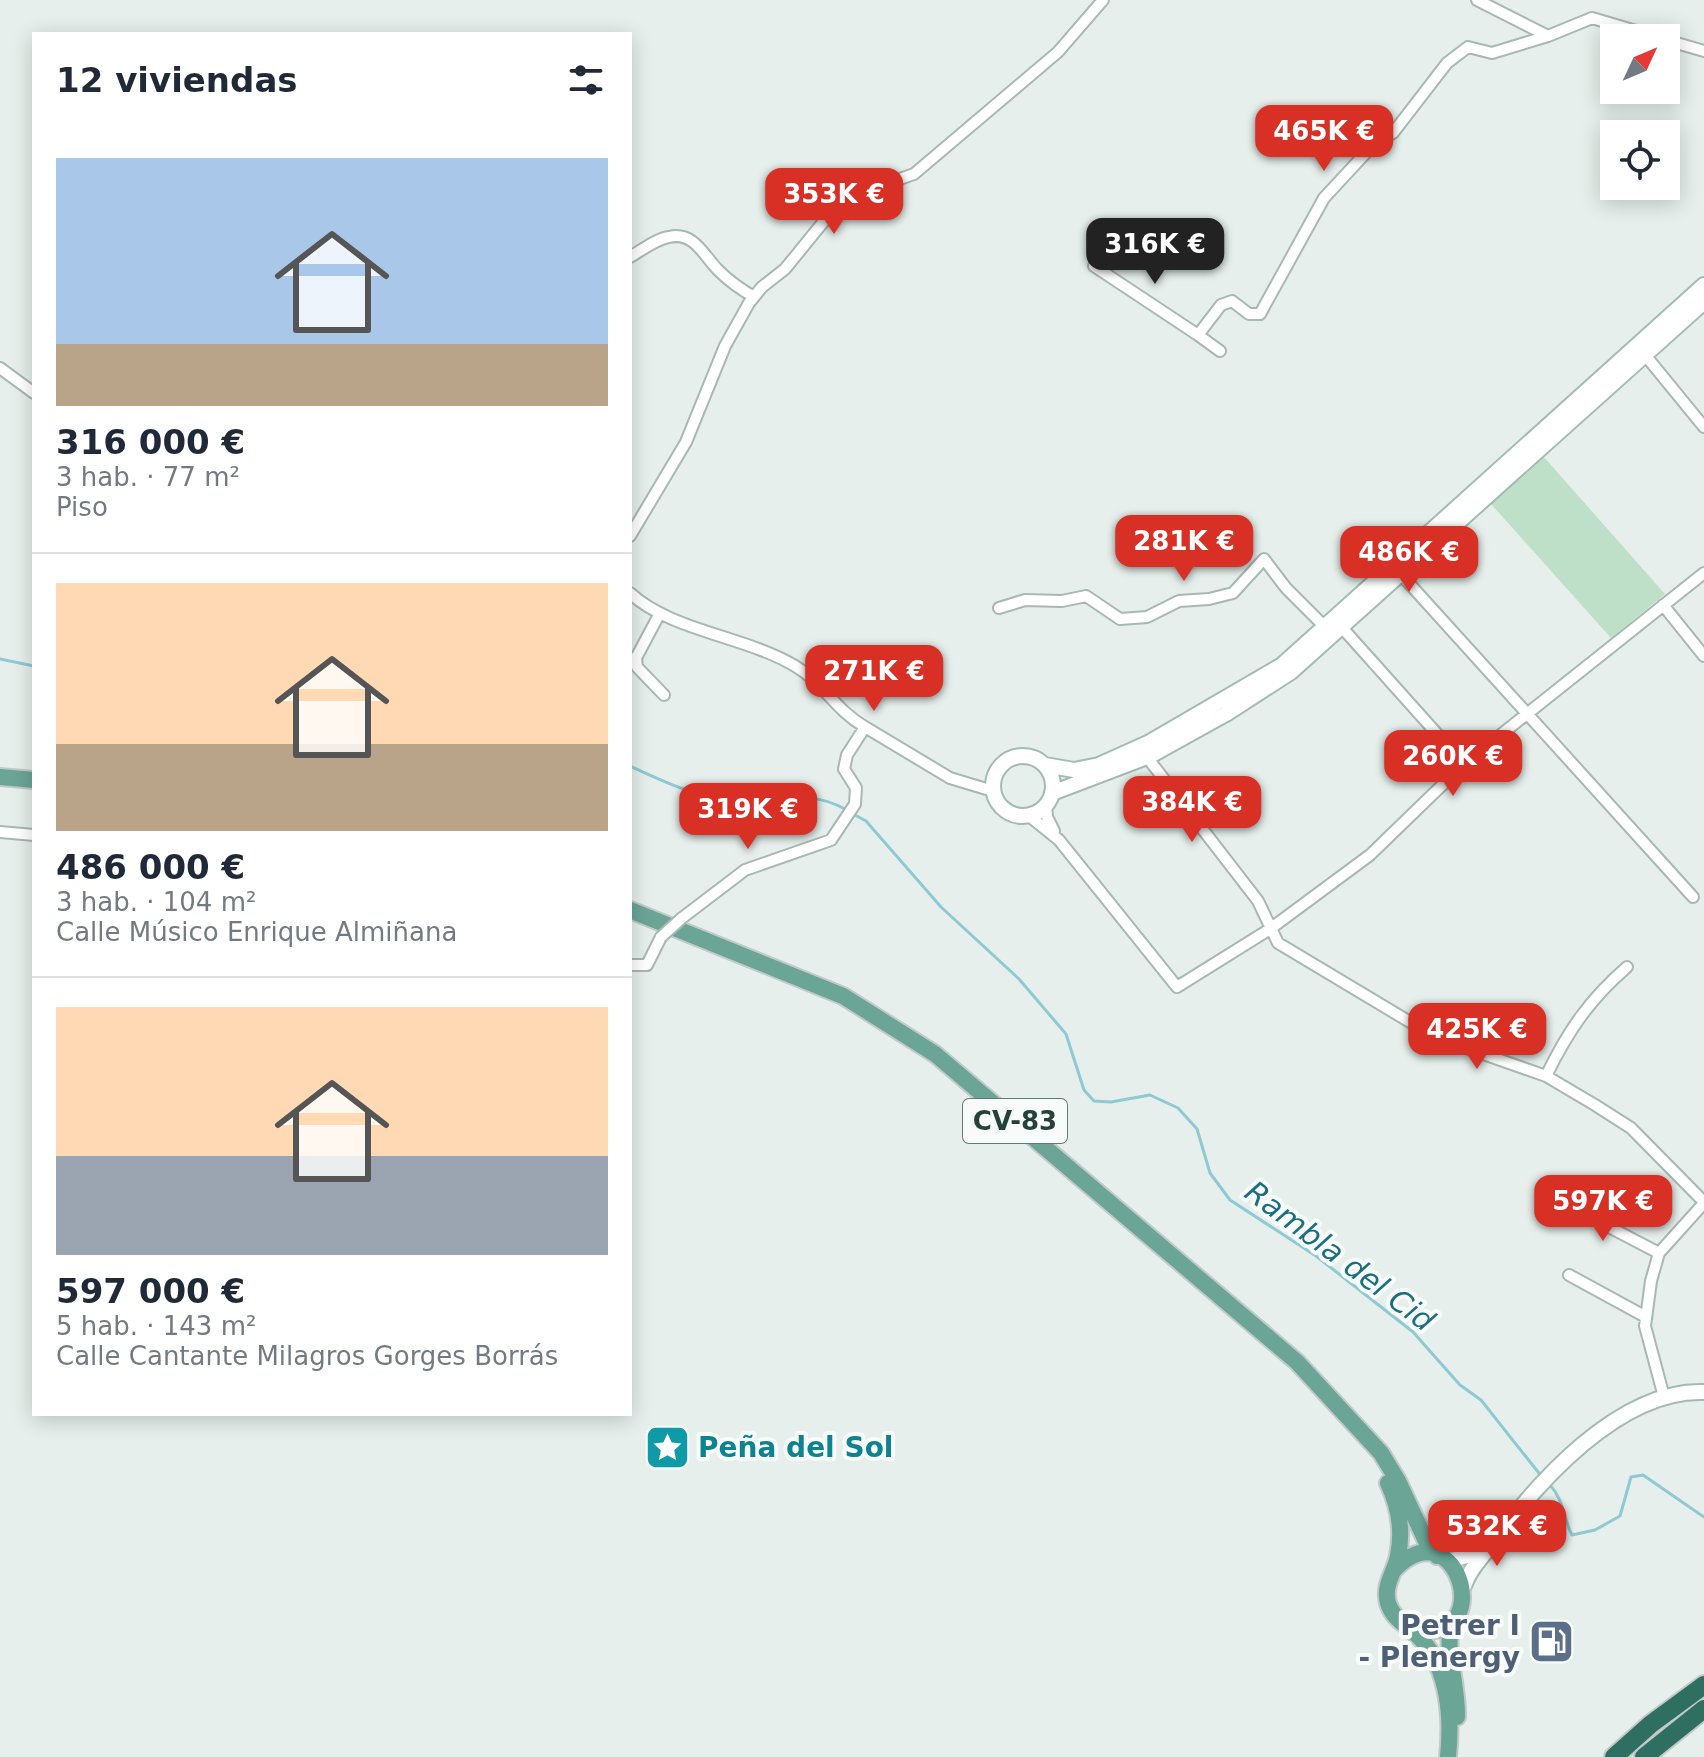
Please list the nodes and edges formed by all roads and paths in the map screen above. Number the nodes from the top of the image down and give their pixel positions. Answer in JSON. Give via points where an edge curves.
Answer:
{"nodes":[{"id":1,"x":1103,"y":0,"type":"edge"},
{"id":2,"x":1477,"y":0,"type":"edge"},
{"id":3,"x":1612,"y":24,"type":"edge"},
{"id":4,"x":1548,"y":36,"type":"junction"},
{"id":5,"x":1680,"y":44,"type":"edge"},
{"id":6,"x":1704,"y":51,"type":"edge"},
{"id":7,"x":632,"y":256,"type":"edge"},
{"id":8,"x":1094,"y":266,"type":"dead end"},
{"id":9,"x":1704,"y":285,"type":"edge"},
{"id":10,"x":754,"y":297,"type":"junction"},
{"id":11,"x":1704,"y":302,"type":"edge"},
{"id":12,"x":1198,"y":335,"type":"junction"},
{"id":13,"x":1642,"y":350,"type":"junction"},
{"id":14,"x":1220,"y":351,"type":"dead end"},
{"id":15,"x":0,"y":368,"type":"edge"},
{"id":16,"x":32,"y":392,"type":"edge"},
{"id":17,"x":1704,"y":427,"type":"edge"},
{"id":18,"x":632,"y":533,"type":"edge"},
{"id":19,"x":1398,"y":571,"type":"junction"},
{"id":20,"x":1704,"y":573,"type":"edge"},
{"id":21,"x":632,"y":595,"type":"edge"},
{"id":22,"x":1663,"y":605,"type":"junction"},
{"id":23,"x":999,"y":608,"type":"dead end"},
{"id":24,"x":660,"y":613,"type":"junction"},
{"id":25,"x":1334,"y":624,"type":"junction"},
{"id":26,"x":1704,"y":656,"type":"edge"},
{"id":27,"x":633,"y":658,"type":"edge"},
{"id":28,"x":664,"y":695,"type":"dead end"},
{"id":29,"x":1526,"y":714,"type":"junction"},
{"id":30,"x":865,"y":727,"type":"junction"},
{"id":31,"x":1143,"y":753,"type":"junction"},
{"id":32,"x":1464,"y":764,"type":"junction"},
{"id":33,"x":1045,"y":765,"type":"junction"},
{"id":34,"x":0,"y":777,"type":"edge"},
{"id":35,"x":32,"y":780,"type":"edge"},
{"id":36,"x":993,"y":785,"type":"junction"},
{"id":37,"x":1049,"y":799,"type":"junction"},
{"id":38,"x":1028,"y":815,"type":"junction"},
{"id":39,"x":0,"y":832,"type":"edge"},
{"id":40,"x":32,"y":835,"type":"edge"},
{"id":41,"x":1059,"y":840,"type":"junction"},
{"id":42,"x":1693,"y":897,"type":"dead end"},
{"id":43,"x":632,"y":911,"type":"edge"},
{"id":44,"x":1270,"y":929,"type":"junction"},
{"id":45,"x":632,"y":965,"type":"edge"},
{"id":46,"x":1627,"y":967,"type":"dead end"},
{"id":47,"x":1546,"y":1076,"type":"junction"},
{"id":48,"x":1704,"y":1202,"type":"edge"},
{"id":49,"x":1563,"y":1203,"type":"dead end"},
{"id":50,"x":1659,"y":1253,"type":"junction"},
{"id":51,"x":1569,"y":1275,"type":"dead end"},
{"id":52,"x":1646,"y":1317,"type":"junction"},
{"id":53,"x":1704,"y":1392,"type":"edge"},
{"id":54,"x":1664,"y":1397,"type":"junction"},
{"id":55,"x":1347,"y":1413,"type":"junction"},
{"id":56,"x":1499,"y":1534,"type":"junction"},
{"id":57,"x":1442,"y":1558,"type":"junction"},
{"id":58,"x":1393,"y":1571,"type":"junction"},
{"id":59,"x":1464,"y":1586,"type":"junction"},
{"id":60,"x":1452,"y":1620,"type":"junction"},
{"id":61,"x":1410,"y":1628,"type":"junction"},
{"id":62,"x":1704,"y":1685,"type":"edge"},
{"id":63,"x":1704,"y":1709,"type":"edge"},
{"id":64,"x":1449,"y":1757,"type":"edge"},
{"id":65,"x":1614,"y":1757,"type":"edge"},
{"id":66,"x":1644,"y":1757,"type":"edge"}],
"edges":[{"from":1,"to":10,"type":"street","via":[[1058,52],[914,174],[842,199],[785,269]]},
{"from":2,"to":4,"type":"street"},
{"from":3,"to":4,"type":"street","via":[[1592,18]]},
{"from":4,"to":12,"type":"street","via":[[1492,53],[1468,47],[1447,63],[1393,133],[1375,143],[1324,198],[1260,314],[1227,302]]},
{"from":5,"to":6,"type":"street"},
{"from":7,"to":10,"type":"street","via":[[665,238],[685,237]]},
{"from":8,"to":12,"type":"street"},
{"from":9,"to":13,"type":"street"},
{"from":10,"to":18,"type":"street","via":[[725,346],[686,442]]},
{"from":11,"to":13,"type":"street"},
{"from":12,"to":14,"type":"street"},
{"from":13,"to":17,"type":"street"},
{"from":13,"to":19,"type":"street"},
{"from":15,"to":16,"type":"street"},
{"from":19,"to":25,"type":"street"},
{"from":19,"to":29,"type":"street"},
{"from":20,"to":22,"type":"street"},
{"from":21,"to":24,"type":"street"},
{"from":22,"to":26,"type":"street"},
{"from":22,"to":29,"type":"street"},
{"from":23,"to":25,"type":"street","via":[[1025,600],[1086,596],[1120,619],[1133,620],[1179,601],[1233,593],[1264,559],[1286,588]]},
{"from":24,"to":27,"type":"street"},
{"from":24,"to":30,"type":"street","via":[[796,666],[848,718]]},
{"from":25,"to":31,"type":"street","via":[[1291,672],[1226,714]]},
{"from":25,"to":32,"type":"street"},
{"from":27,"to":28,"type":"street"},
{"from":29,"to":32,"type":"street"},
{"from":29,"to":42,"type":"street"},
{"from":30,"to":36,"type":"street","via":[[950,778]]},
{"from":30,"to":45,"type":"street","bridge":true,"via":[[844,769],[856,788],[855,804],[831,840],[745,870],[661,937],[647,965]]},
{"from":31,"to":33,"type":"street","via":[[1074,770]]},
{"from":31,"to":37,"type":"street"},
{"from":31,"to":44,"type":"street","via":[[1258,901]]},
{"from":32,"to":44,"type":"street","via":[[1370,855]]},
{"from":33,"to":36,"type":"street","via":[[1021,755],[1009,759],[999,767]]},
{"from":33,"to":37,"type":"street","via":[[1052,778]]},
{"from":34,"to":35,"type":"main road"},
{"from":36,"to":38,"type":"street","via":[[996,800],[1010,813]]},
{"from":37,"to":38,"type":"street"},
{"from":37,"to":41,"type":"street","via":[[1047,817]]},
{"from":38,"to":41,"type":"street"},
{"from":39,"to":40,"type":"street"},
{"from":41,"to":44,"type":"street","via":[[1177,987]]},
{"from":43,"to":55,"type":"main road","number":"CV-83","via":[[843,996],[935,1054],[1297,1362]]},
{"from":44,"to":47,"type":"street","via":[[1278,943],[1435,1037]]},
{"from":46,"to":47,"type":"street","via":[[1569,1029]]},
{"from":47,"to":48,"type":"street","via":[[1631,1128]]},
{"from":48,"to":50,"type":"street"},
{"from":49,"to":50,"type":"street"},
{"from":50,"to":52,"type":"street"},
{"from":51,"to":52,"type":"street"},
{"from":52,"to":54,"type":"street"},
{"from":53,"to":54,"type":"street"},
{"from":54,"to":56,"type":"street","via":[[1630,1411],[1568,1458]]},
{"from":55,"to":57,"type":"main road","number":"CV-83","via":[[1381,1453],[1426,1541]]},
{"from":55,"to":58,"type":"main road","number":"CV-83","via":[[1396,1500],[1400,1527]]},
{"from":56,"to":57,"type":"street","via":[[1476,1552]]},
{"from":56,"to":59,"type":"street"},
{"from":57,"to":58,"type":"main road","via":[[1412,1556]]},
{"from":57,"to":59,"type":"main road","number":"CV-83"},
{"from":58,"to":61,"type":"main road","number":"CV-83","via":[[1388,1604]]},
{"from":59,"to":60,"type":"main road","number":"CV-83"},
{"from":60,"to":61,"type":"main road","via":[[1432,1631]]},
{"from":60,"to":64,"type":"main road","number":"CV-83","via":[[1449,1647],[1458,1701]]},
{"from":61,"to":64,"type":"main road","number":"CV-83","via":[[1430,1651],[1442,1677]]},
{"from":62,"to":65,"type":"highway"},
{"from":63,"to":66,"type":"highway"}]}
